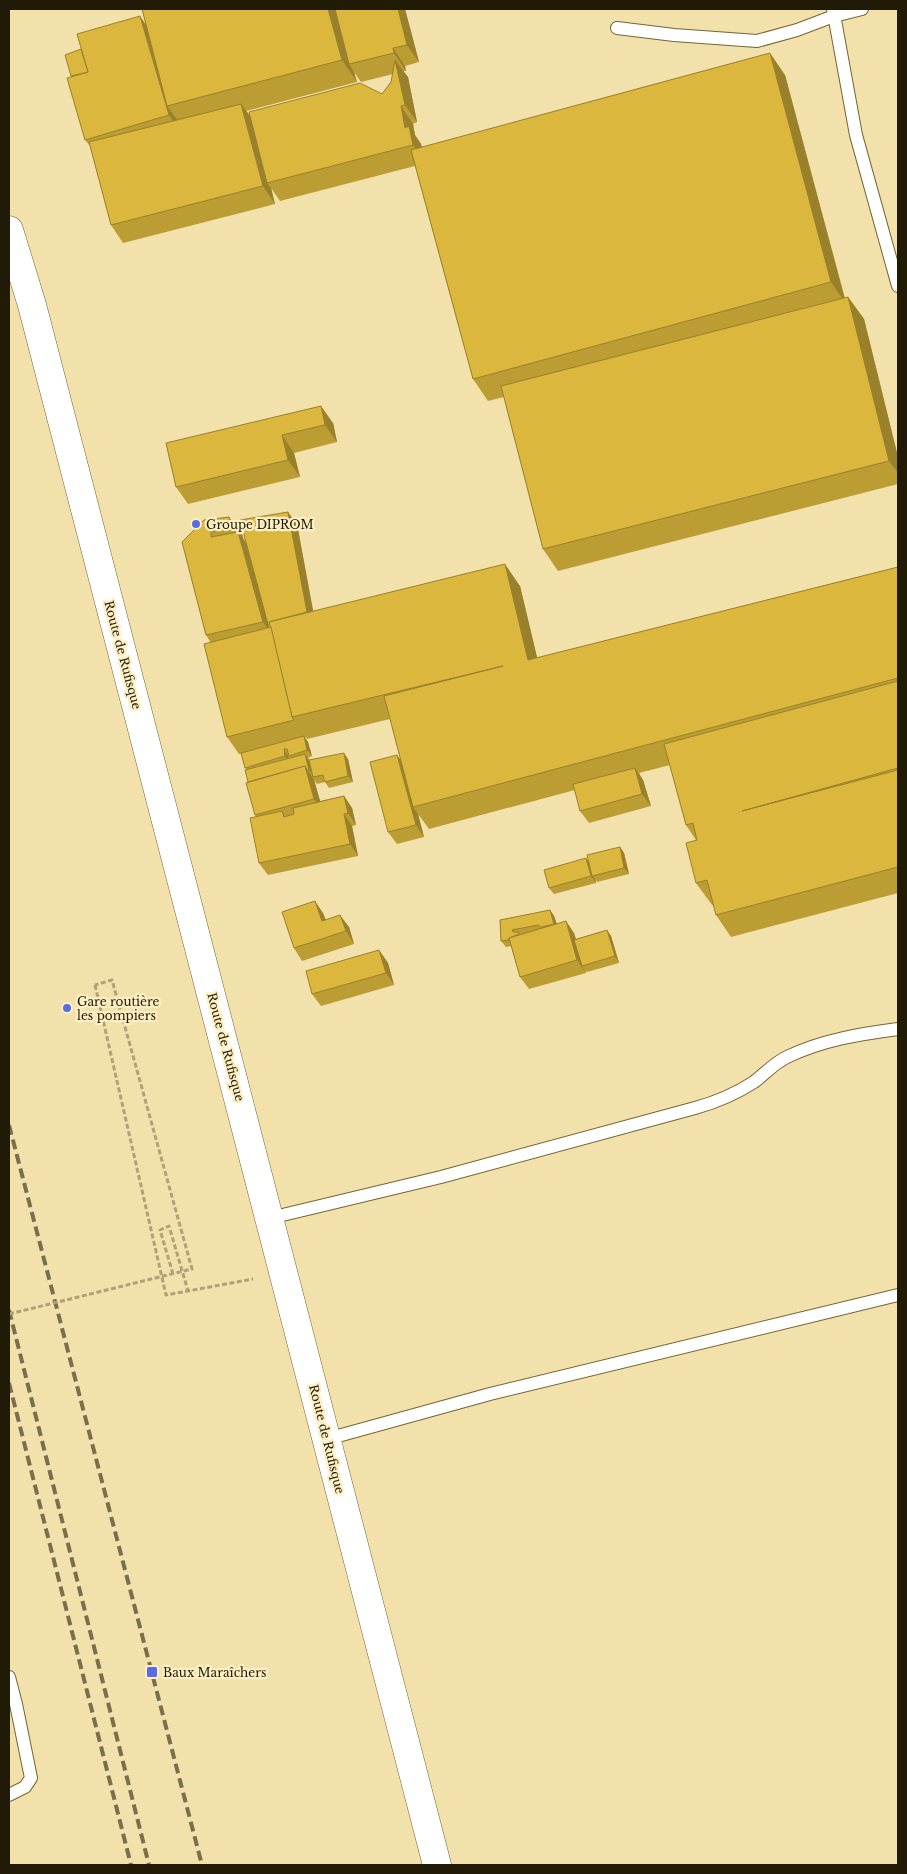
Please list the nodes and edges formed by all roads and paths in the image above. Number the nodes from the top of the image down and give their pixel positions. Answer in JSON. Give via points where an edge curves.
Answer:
{"nodes":[{"id":1,"x":862,"y":9,"type":"edge"},
{"id":2,"x":833,"y":12,"type":"edge"},
{"id":3,"x":617,"y":28,"type":"dead end"},
{"id":4,"x":9,"y":230,"type":"edge"},
{"id":5,"x":898,"y":286,"type":"edge"},
{"id":6,"x":898,"y":1029,"type":"edge"},
{"id":7,"x":270,"y":1218,"type":"junction"},
{"id":8,"x":284,"y":1273,"type":"junction"},
{"id":9,"x":173,"y":1274,"type":"junction"},
{"id":10,"x":188,"y":1291,"type":"junction"},
{"id":11,"x":898,"y":1295,"type":"edge"},
{"id":12,"x":9,"y":1314,"type":"edge"},
{"id":13,"x":327,"y":1439,"type":"junction"},
{"id":14,"x":9,"y":1677,"type":"edge"},
{"id":15,"x":12,"y":1705,"type":"edge"},
{"id":16,"x":9,"y":1795,"type":"edge"},
{"id":17,"x":436,"y":1865,"type":"edge"}],
"edges":[{"from":1,"to":2,"type":"lane"},
{"from":2,"to":3,"type":"lane","via":[[798,30],[757,41]]},
{"from":2,"to":5,"type":"lane","via":[[856,135]]},
{"from":4,"to":7,"type":"main road","name":"Route de Rufisque","via":[[32,305]]},
{"from":6,"to":7,"type":"lane","via":[[854,1034],[787,1057],[727,1099],[441,1177]]},
{"from":7,"to":8,"type":"main road","name":"Route de Rufisque"},
{"from":8,"to":10,"type":"path"},
{"from":8,"to":13,"type":"main road","name":"Route de Rufisque"},
{"from":9,"to":10,"type":"path","via":[[160,1230],[168,1226]]},
{"from":9,"to":10,"type":"path","bridge":true,"via":[[192,1269],[112,980],[95,985],[166,1295]]},
{"from":9,"to":12,"type":"path","bridge":true},
{"from":11,"to":13,"type":"lane","via":[[490,1394]]},
{"from":13,"to":17,"type":"main road","name":"Route de Rufisque"},
{"from":14,"to":15,"type":"lane"},
{"from":15,"to":16,"type":"lane","via":[[31,1778],[25,1788]]}]}
